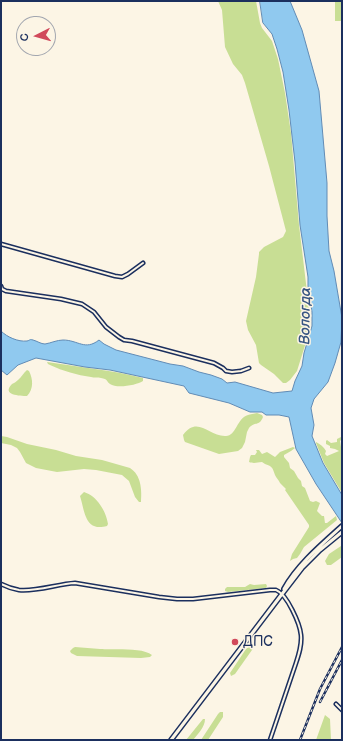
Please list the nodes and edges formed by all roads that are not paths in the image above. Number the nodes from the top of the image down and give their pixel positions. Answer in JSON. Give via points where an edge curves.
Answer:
{"nodes":[{"id":1,"x":1,"y":244,"type":"edge"},
{"id":2,"x":143,"y":263,"type":"dead end"},
{"id":3,"x":1,"y":286,"type":"edge"},
{"id":4,"x":249,"y":368,"type":"dead end"},
{"id":5,"x":342,"y":526,"type":"edge"},
{"id":6,"x":341,"y":534,"type":"edge"},
{"id":7,"x":1,"y":584,"type":"edge"},
{"id":8,"x":282,"y":594,"type":"junction"},
{"id":9,"x":336,"y":704,"type":"dead end"},
{"id":10,"x":342,"y":710,"type":"edge"},
{"id":11,"x":171,"y":740,"type":"edge"},
{"id":12,"x":270,"y":740,"type":"edge"}],
"edges":[{"from":1,"to":2,"type":"street","via":[[114,276],[122,277]]},
{"from":3,"to":4,"type":"street","via":[[6,291],[82,304],[124,340],[214,363],[226,371]]},
{"from":5,"to":8,"type":"main road","via":[[301,565]]},
{"from":6,"to":8,"type":"main road","via":[[302,568]]},
{"from":7,"to":8,"type":"street","via":[[9,588],[33,590],[75,583],[177,599],[270,590]]},
{"from":8,"to":11,"type":"main road"},
{"from":8,"to":12,"type":"street","via":[[299,626],[300,651]]},
{"from":9,"to":10,"type":"street"}]}
